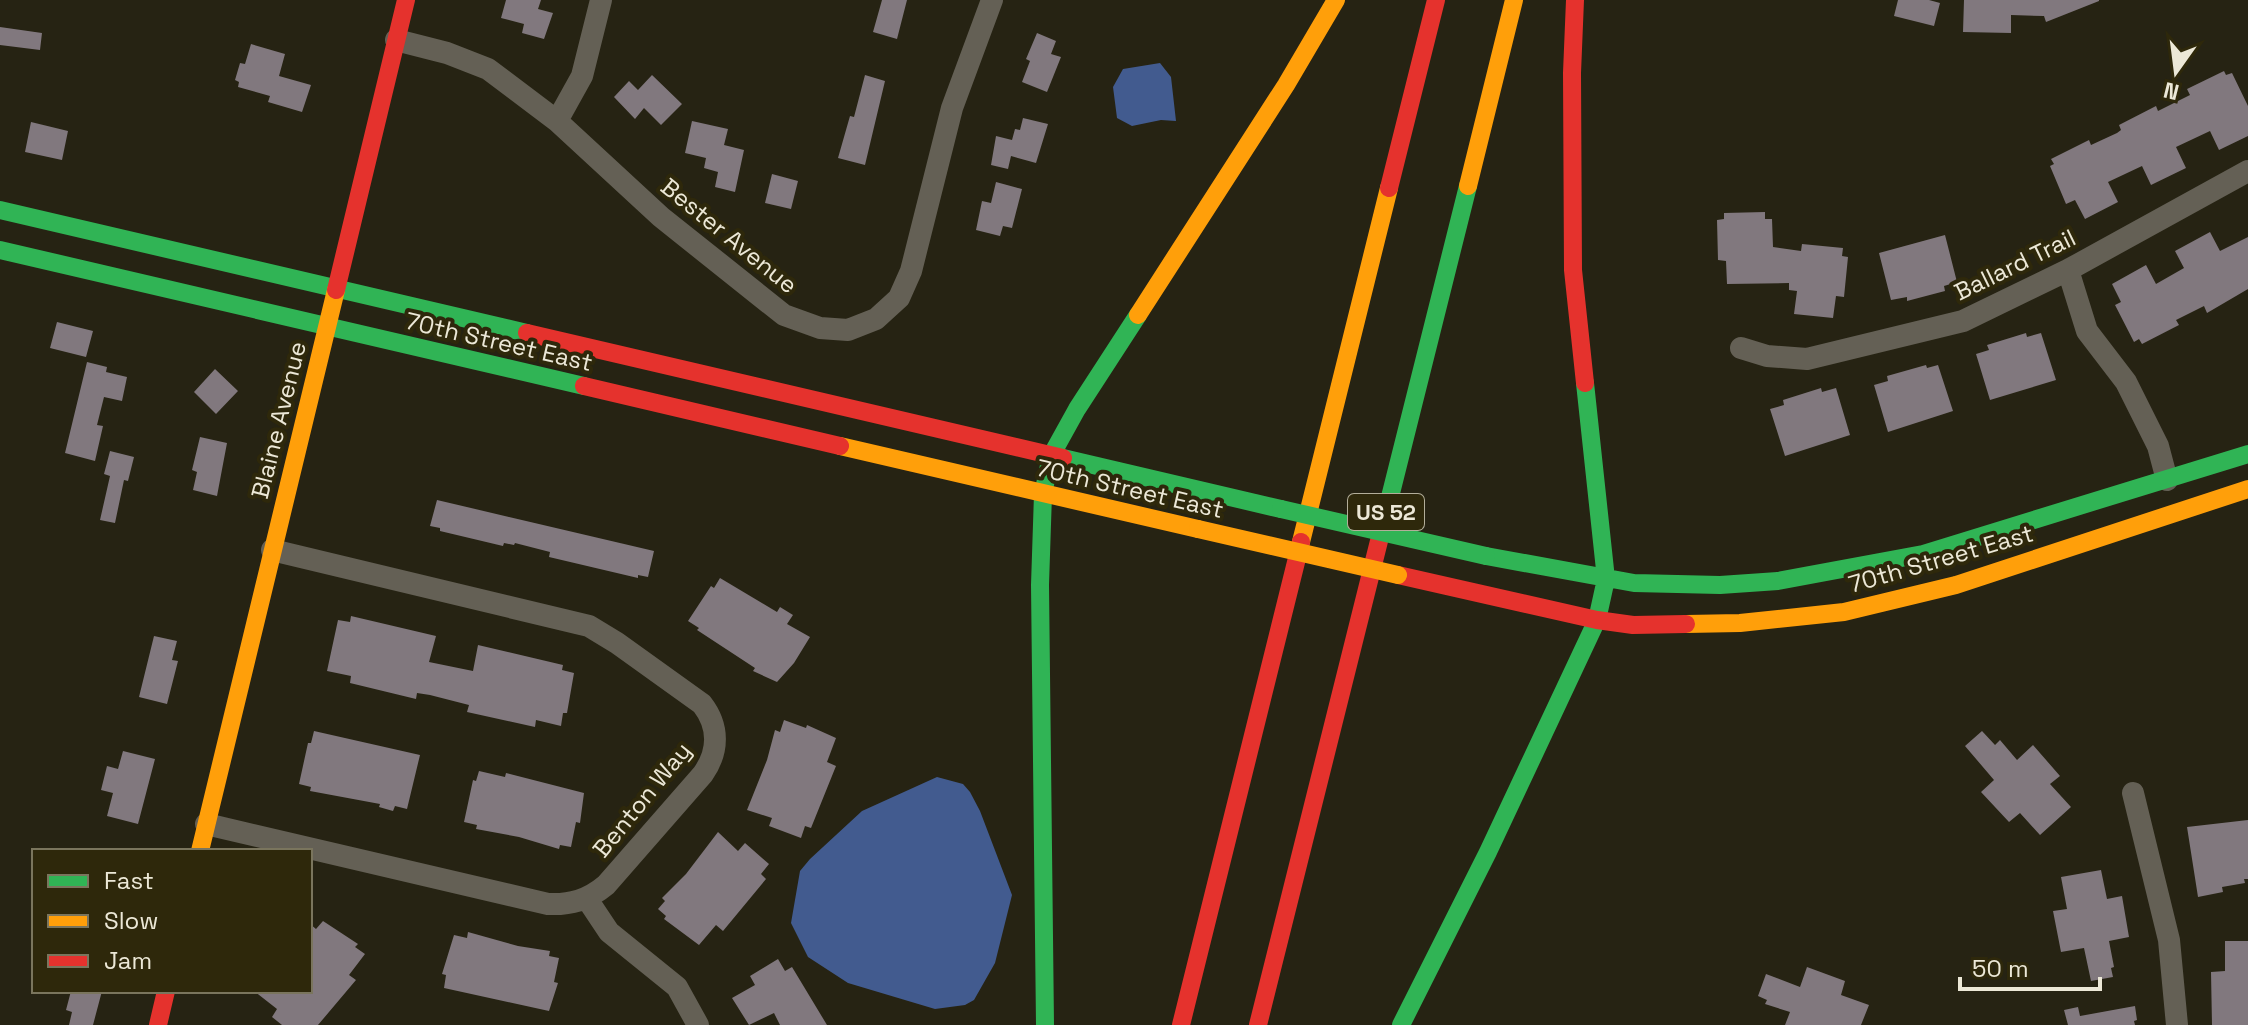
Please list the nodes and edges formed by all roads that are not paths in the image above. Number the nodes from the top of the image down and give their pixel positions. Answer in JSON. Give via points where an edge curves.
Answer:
{"nodes":[{"id":1,"x":406,"y":0,"type":"edge"},
{"id":2,"x":601,"y":0,"type":"edge"},
{"id":3,"x":992,"y":0,"type":"edge"},
{"id":4,"x":1336,"y":0,"type":"edge"},
{"id":5,"x":1436,"y":0,"type":"edge"},
{"id":6,"x":1514,"y":0,"type":"edge"},
{"id":7,"x":1575,"y":0,"type":"edge"},
{"id":8,"x":396,"y":40,"type":"junction"},
{"id":9,"x":557,"y":121,"type":"junction"},
{"id":10,"x":2248,"y":171,"type":"edge"},
{"id":11,"x":0,"y":210,"type":"edge"},
{"id":12,"x":0,"y":250,"type":"edge"},
{"id":13,"x":2068,"y":270,"type":"junction"},
{"id":14,"x":335,"y":287,"type":"junction"},
{"id":15,"x":326,"y":326,"type":"junction"},
{"id":16,"x":1741,"y":348,"type":"dead end"},
{"id":17,"x":2248,"y":454,"type":"edge"},
{"id":18,"x":1051,"y":456,"type":"junction"},
{"id":19,"x":2167,"y":480,"type":"junction"},
{"id":20,"x":2248,"y":489,"type":"edge"},
{"id":21,"x":1043,"y":494,"type":"junction"},
{"id":22,"x":272,"y":550,"type":"junction"},
{"id":23,"x":1606,"y":579,"type":"junction"},
{"id":24,"x":1597,"y":620,"type":"junction"},
{"id":25,"x":2133,"y":793,"type":"dead end"},
{"id":26,"x":206,"y":824,"type":"junction"},
{"id":27,"x":200,"y":849,"type":"edge"},
{"id":28,"x":587,"y":899,"type":"junction"},
{"id":29,"x":166,"y":993,"type":"edge"},
{"id":30,"x":158,"y":1025,"type":"edge"},
{"id":31,"x":698,"y":1025,"type":"edge"},
{"id":32,"x":1045,"y":1025,"type":"edge"},
{"id":33,"x":1181,"y":1025,"type":"edge"},
{"id":34,"x":1258,"y":1025,"type":"edge"},
{"id":35,"x":1401,"y":1025,"type":"edge"},
{"id":36,"x":2177,"y":1025,"type":"edge"}],
"edges":[{"from":1,"to":8,"type":"main road","name":"Blaine Avenue"},
{"from":2,"to":9,"type":"street","via":[[582,76]]},
{"from":3,"to":9,"type":"street","name":"Bester Avenue","via":[[952,108],[911,271],[899,298],[876,319],[848,330],[820,328],[784,315],[661,217]]},
{"from":4,"to":18,"type":"main road"},
{"from":5,"to":33,"type":"main road","number":"US 52"},
{"from":6,"to":34,"type":"main road","number":"US 52"},
{"from":7,"to":23,"type":"main road","via":[[1573,270]]},
{"from":8,"to":9,"type":"street","name":"Bester Avenue","via":[[488,69]]},
{"from":8,"to":14,"type":"main road","name":"Blaine Avenue"},
{"from":10,"to":13,"type":"street","name":"Ballard Trail"},
{"from":11,"to":14,"type":"main road","name":"70th Street East"},
{"from":12,"to":15,"type":"main road","name":"70th Street East"},
{"from":13,"to":16,"type":"street","name":"Ballard Trail","via":[[1963,321],[1807,359]]},
{"from":13,"to":19,"type":"street","via":[[2087,331],[2126,382],[2158,446]]},
{"from":14,"to":15,"type":"main road","name":"Blaine Avenue"},
{"from":14,"to":18,"type":"main road","name":"70th Street East"},
{"from":15,"to":21,"type":"main road","name":"70th Street East"},
{"from":15,"to":22,"type":"main road","name":"Blaine Avenue"},
{"from":17,"to":19,"type":"main road","name":"70th Street East"},
{"from":18,"to":21,"type":"main road"},
{"from":18,"to":23,"type":"main road","name":"70th Street East","bridge":true},
{"from":19,"to":23,"type":"main road","name":"70th Street East","via":[[1923,554],[1826,574],[1720,585]]},
{"from":20,"to":24,"type":"main road","name":"70th Street East","via":[[1956,585],[1844,612],[1740,623],[1633,625]]},
{"from":21,"to":24,"type":"main road","name":"70th Street East","bridge":true},
{"from":21,"to":32,"type":"main road"},
{"from":22,"to":26,"type":"main road","name":"Blaine Avenue"},
{"from":22,"to":28,"type":"street","name":"Benton Way","via":[[589,626],[702,704],[716,735],[709,765],[606,885]]},
{"from":23,"to":24,"type":"main road"},
{"from":24,"to":35,"type":"main road"},
{"from":25,"to":36,"type":"street","via":[[2169,940]]},
{"from":26,"to":27,"type":"main road","name":"Blaine Avenue"},
{"from":26,"to":28,"type":"street","via":[[548,904]]},
{"from":28,"to":31,"type":"street","via":[[609,932],[677,987]]},
{"from":29,"to":30,"type":"main road"}]}
